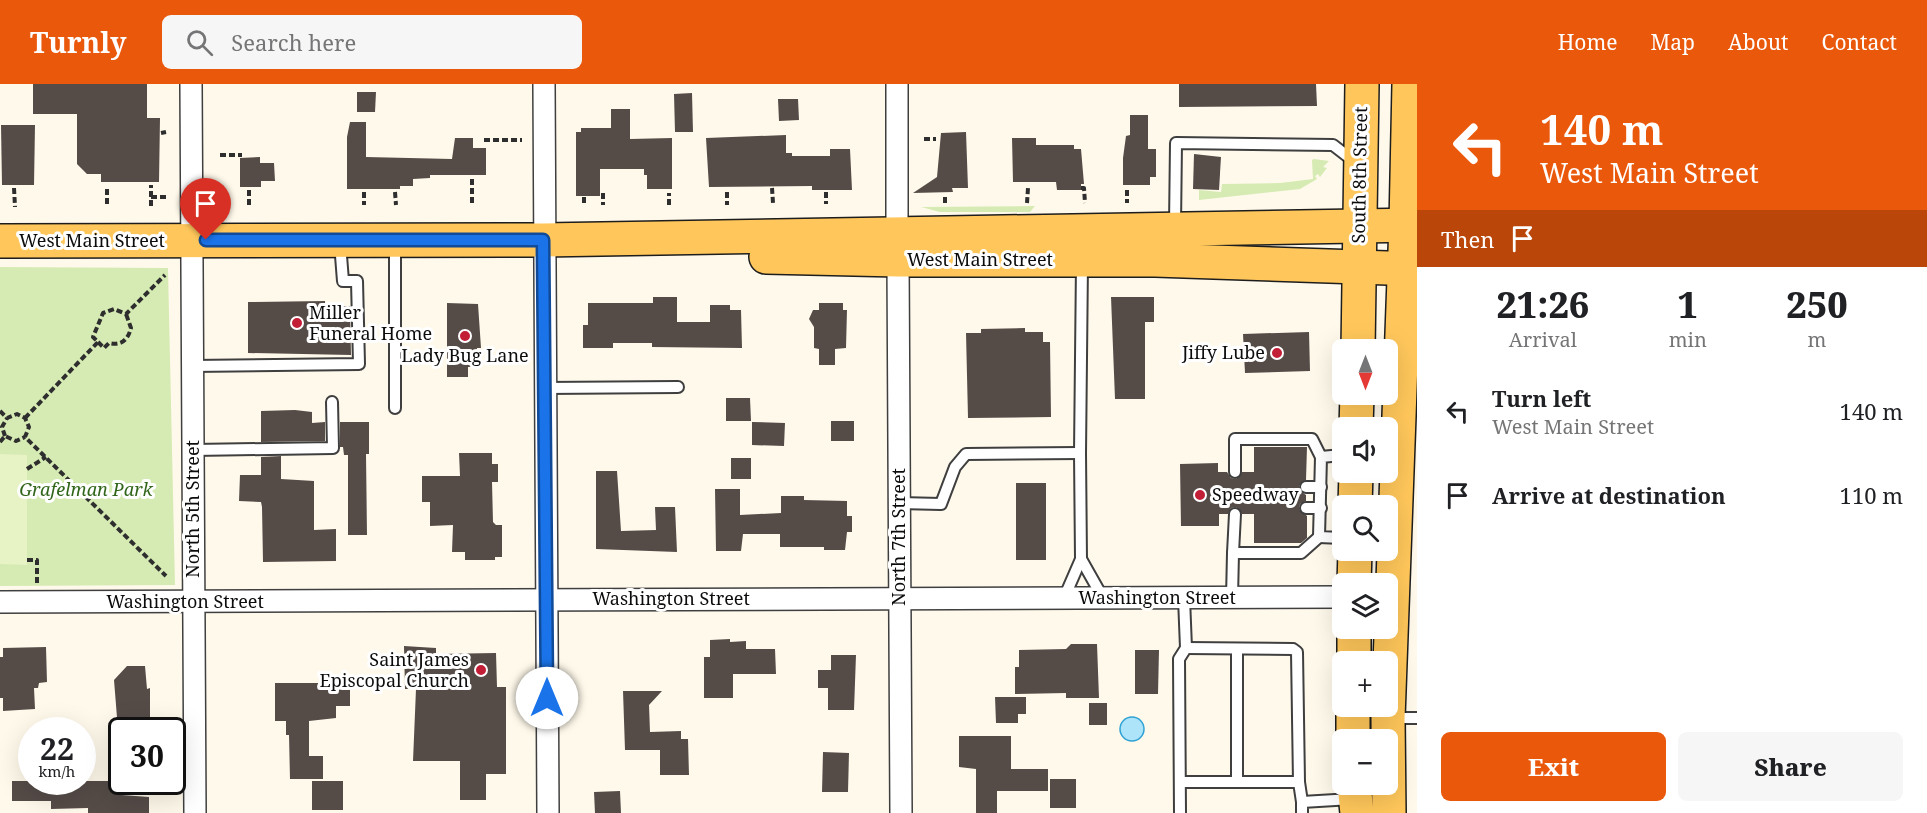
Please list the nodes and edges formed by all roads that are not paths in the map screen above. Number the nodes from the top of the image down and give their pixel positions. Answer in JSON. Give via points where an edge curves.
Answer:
{"nodes":[{"id":1,"x":191,"y":84,"type":"edge"},
{"id":2,"x":544,"y":84,"type":"edge"},
{"id":3,"x":897,"y":84,"type":"edge"},
{"id":4,"x":1362,"y":84,"type":"edge"},
{"id":5,"x":1409,"y":84,"type":"edge"},
{"id":6,"x":1360,"y":165,"type":"junction"},
{"id":7,"x":1359,"y":225,"type":"junction"},
{"id":8,"x":1412,"y":225,"type":"edge"},
{"id":9,"x":1175,"y":228,"type":"junction"},
{"id":10,"x":192,"y":240,"type":"junction"},
{"id":11,"x":340,"y":240,"type":"junction"},
{"id":12,"x":395,"y":240,"type":"junction"},
{"id":13,"x":543,"y":240,"type":"junction"},
{"id":14,"x":0,"y":242,"type":"edge"},
{"id":15,"x":898,"y":247,"type":"junction"},
{"id":16,"x":1083,"y":260,"type":"junction"},
{"id":17,"x":1359,"y":266,"type":"junction"},
{"id":18,"x":1411,"y":268,"type":"edge"},
{"id":19,"x":1358,"y":339,"type":"edge"},
{"id":20,"x":192,"y":366,"type":"junction"},
{"id":21,"x":678,"y":387,"type":"dead end"},
{"id":22,"x":545,"y":388,"type":"junction"},
{"id":23,"x":332,"y":402,"type":"dead end"},
{"id":24,"x":395,"y":408,"type":"dead end"},
{"id":25,"x":193,"y":450,"type":"junction"},
{"id":26,"x":1080,"y":453,"type":"junction"},
{"id":27,"x":1332,"y":455,"type":"edge"},
{"id":28,"x":1321,"y":457,"type":"junction"},
{"id":29,"x":1235,"y":472,"type":"dead end"},
{"id":30,"x":1306,"y":487,"type":"dead end"},
{"id":31,"x":1321,"y":487,"type":"junction"},
{"id":32,"x":899,"y":503,"type":"junction"},
{"id":33,"x":1306,"y":508,"type":"dead end"},
{"id":34,"x":1321,"y":508,"type":"junction"},
{"id":35,"x":1235,"y":514,"type":"dead end"},
{"id":36,"x":1319,"y":537,"type":"junction"},
{"id":37,"x":1332,"y":538,"type":"edge"},
{"id":38,"x":1233,"y":553,"type":"junction"},
{"id":39,"x":1082,"y":559,"type":"junction"},
{"id":40,"x":1332,"y":597,"type":"edge"},
{"id":41,"x":1064,"y":598,"type":"junction"},
{"id":42,"x":1103,"y":598,"type":"junction"},
{"id":43,"x":1184,"y":598,"type":"junction"},
{"id":44,"x":1232,"y":598,"type":"junction"},
{"id":45,"x":547,"y":599,"type":"junction"},
{"id":46,"x":899,"y":599,"type":"junction"},
{"id":47,"x":0,"y":602,"type":"edge"},
{"id":48,"x":193,"y":602,"type":"junction"},
{"id":49,"x":1186,"y":648,"type":"junction"},
{"id":50,"x":1237,"y":649,"type":"junction"},
{"id":51,"x":1403,"y":718,"type":"edge"},
{"id":52,"x":1180,"y":782,"type":"junction"},
{"id":53,"x":1237,"y":782,"type":"junction"},
{"id":54,"x":1299,"y":782,"type":"junction"},
{"id":55,"x":1356,"y":799,"type":"edge"},
{"id":56,"x":1302,"y":807,"type":"edge"},
{"id":57,"x":195,"y":813,"type":"edge"},
{"id":58,"x":548,"y":813,"type":"edge"},
{"id":59,"x":901,"y":813,"type":"edge"},
{"id":60,"x":1180,"y":813,"type":"edge"},
{"id":61,"x":1389,"y":813,"type":"edge"}],
"edges":[{"from":1,"to":10,"type":"street","name":"North 5th Street"},
{"from":2,"to":13,"type":"street"},
{"from":3,"to":15,"type":"street","name":"North 7th Street"},
{"from":4,"to":6,"type":"main road","name":"South 8th Street"},
{"from":5,"to":8,"type":"main road"},
{"from":6,"to":7,"type":"main road","name":"South 8th Street"},
{"from":6,"to":9,"type":"lane","via":[[1333,145],[1176,143]]},
{"from":7,"to":8,"type":"main road","name":"West Main Street"},
{"from":7,"to":9,"type":"main road","name":"West Main Street"},
{"from":7,"to":17,"type":"main road","name":"South 8th Street"},
{"from":8,"to":18,"type":"main road"},
{"from":9,"to":15,"type":"main road","name":"West Main Street"},
{"from":10,"to":11,"type":"main road","name":"West Main Street"},
{"from":10,"to":14,"type":"main road","name":"West Main Street"},
{"from":10,"to":20,"type":"street","name":"North 5th Street"},
{"from":11,"to":12,"type":"main road","name":"West Main Street"},
{"from":11,"to":20,"type":"lane","via":[[343,281],[357,281],[359,364]]},
{"from":12,"to":13,"type":"main road","name":"West Main Street"},
{"from":12,"to":24,"type":"lane"},
{"from":13,"to":15,"type":"main road","name":"West Main Street"},
{"from":13,"to":22,"type":"street"},
{"from":15,"to":16,"type":"main road","name":"West Main Street"},
{"from":15,"to":32,"type":"street","name":"North 7th Street"},
{"from":16,"to":17,"type":"main road","name":"West Main Street"},
{"from":16,"to":26,"type":"lane"},
{"from":17,"to":18,"type":"main road","name":"West Main Street"},
{"from":17,"to":19,"type":"main road","name":"South 8th Street"},
{"from":18,"to":51,"type":"main road"},
{"from":20,"to":25,"type":"street","name":"North 5th Street"},
{"from":21,"to":22,"type":"lane"},
{"from":22,"to":45,"type":"street"},
{"from":23,"to":25,"type":"lane","via":[[333,448]]},
{"from":25,"to":48,"type":"street","name":"North 5th Street"},
{"from":26,"to":32,"type":"lane","via":[[966,454],[955,467],[941,504]]},
{"from":26,"to":39,"type":"lane"},
{"from":27,"to":28,"type":"lane"},
{"from":28,"to":29,"type":"lane","via":[[1312,439],[1235,439]]},
{"from":28,"to":31,"type":"lane"},
{"from":30,"to":31,"type":"lane"},
{"from":31,"to":34,"type":"lane"},
{"from":32,"to":46,"type":"street","name":"North 7th Street"},
{"from":33,"to":34,"type":"lane"},
{"from":34,"to":36,"type":"lane"},
{"from":35,"to":38,"type":"lane"},
{"from":36,"to":37,"type":"lane"},
{"from":36,"to":38,"type":"lane","via":[[1301,553]]},
{"from":38,"to":44,"type":"lane"},
{"from":39,"to":41,"type":"lane"},
{"from":39,"to":42,"type":"lane"},
{"from":40,"to":44,"type":"street","name":"Washington Street"},
{"from":41,"to":42,"type":"street","name":"Washington Street"},
{"from":41,"to":46,"type":"street","name":"Washington Street"},
{"from":42,"to":43,"type":"street","name":"Washington Street"},
{"from":43,"to":44,"type":"street","name":"Washington Street"},
{"from":43,"to":49,"type":"lane"},
{"from":45,"to":46,"type":"street","name":"Washington Street"},
{"from":45,"to":48,"type":"street","name":"Washington Street"},
{"from":45,"to":58,"type":"street"},
{"from":46,"to":59,"type":"street","name":"North 7th Street"},
{"from":47,"to":48,"type":"street","name":"Washington Street"},
{"from":48,"to":57,"type":"street","name":"North 5th Street"},
{"from":49,"to":50,"type":"lane"},
{"from":49,"to":52,"type":"lane","via":[[1179,659]]},
{"from":50,"to":53,"type":"lane"},
{"from":50,"to":54,"type":"lane","via":[[1293,649],[1299,656]]},
{"from":51,"to":61,"type":"main road"},
{"from":52,"to":53,"type":"lane"},
{"from":52,"to":60,"type":"lane"},
{"from":53,"to":54,"type":"lane"},
{"from":54,"to":56,"type":"lane"},
{"from":55,"to":56,"type":"lane"}]}
